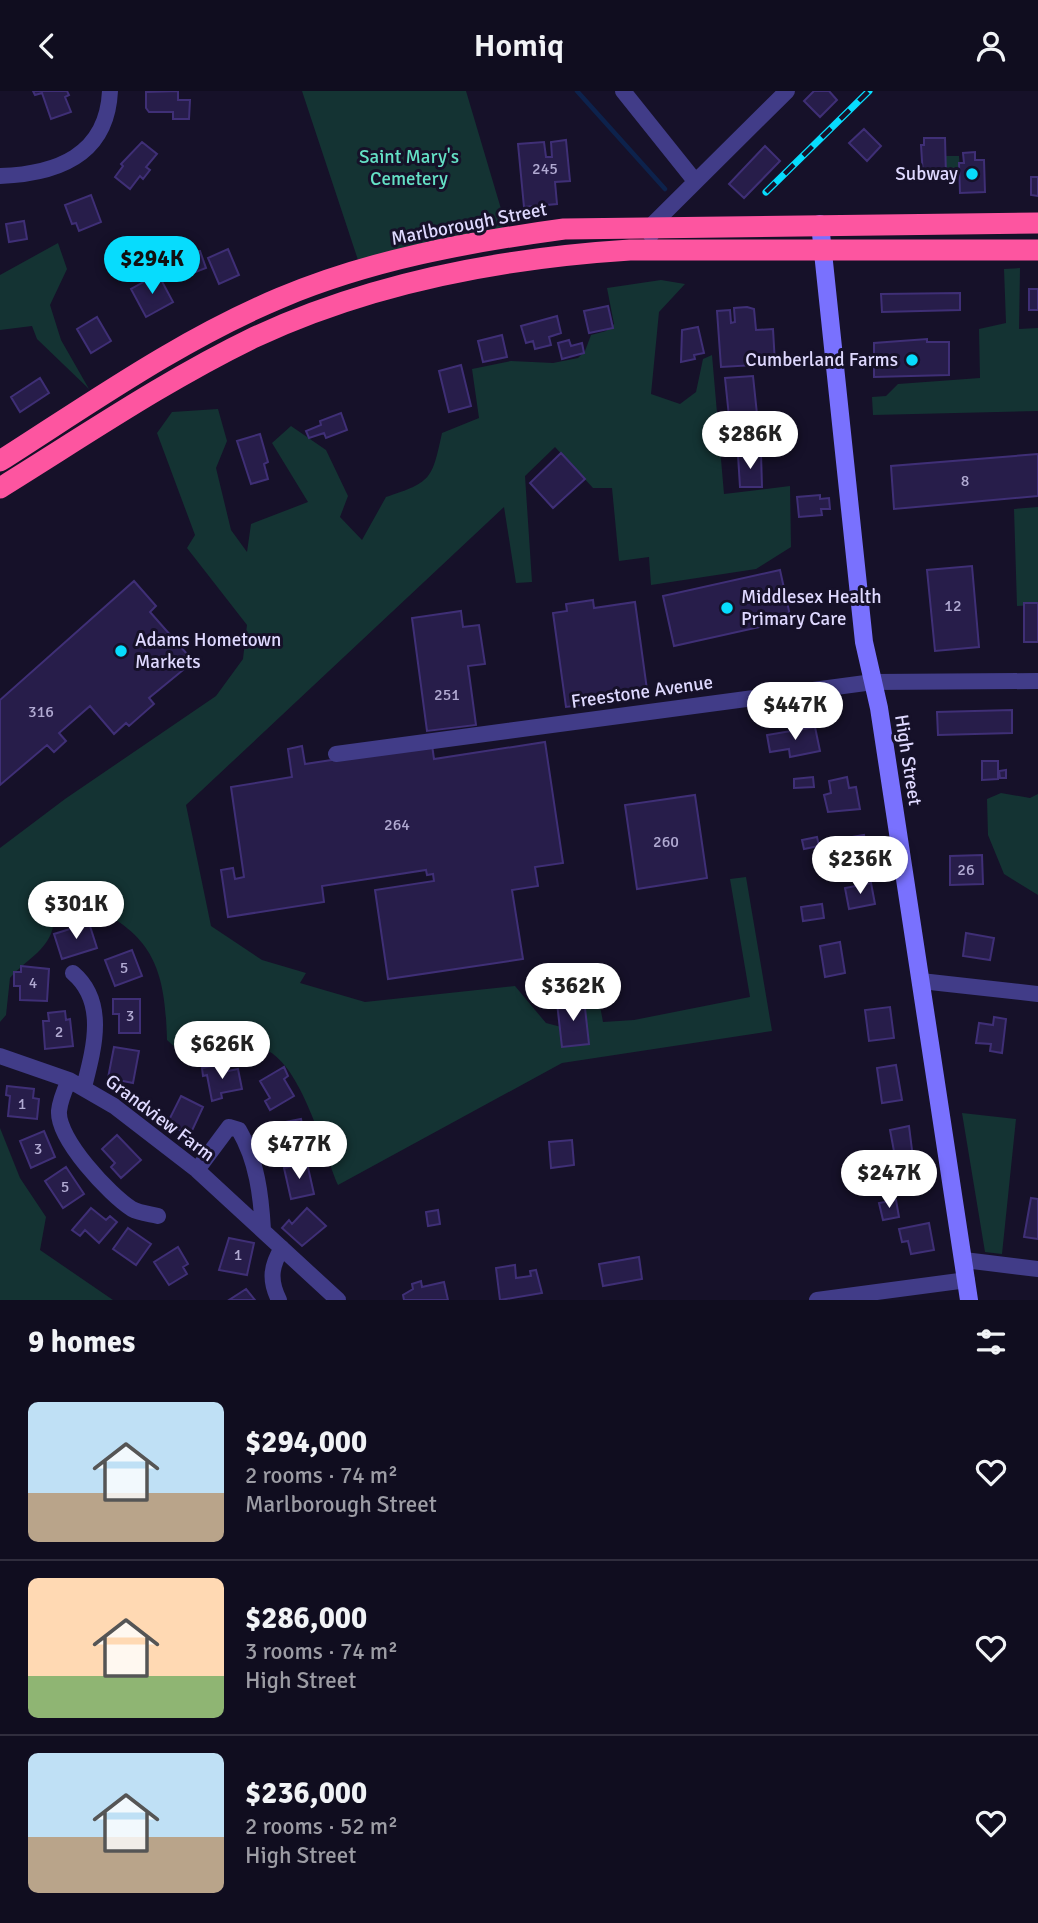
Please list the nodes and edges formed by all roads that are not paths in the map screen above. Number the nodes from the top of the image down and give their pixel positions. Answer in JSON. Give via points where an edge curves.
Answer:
{"nodes":[{"id":1,"x":110,"y":91,"type":"edge"},
{"id":2,"x":623,"y":91,"type":"edge"},
{"id":3,"x":787,"y":91,"type":"edge"},
{"id":4,"x":0,"y":176,"type":"edge"},
{"id":5,"x":695,"y":181,"type":"junction"},
{"id":6,"x":1038,"y":223,"type":"edge"},
{"id":7,"x":820,"y":224,"type":"junction"},
{"id":8,"x":651,"y":226,"type":"junction"},
{"id":9,"x":653,"y":250,"type":"junction"},
{"id":10,"x":821,"y":250,"type":"junction"},
{"id":11,"x":1038,"y":250,"type":"edge"},
{"id":12,"x":0,"y":461,"type":"edge"},
{"id":13,"x":0,"y":488,"type":"edge"},
{"id":14,"x":1038,"y":681,"type":"edge"},
{"id":15,"x":873,"y":682,"type":"junction"},
{"id":16,"x":336,"y":754,"type":"dead end"},
{"id":17,"x":73,"y":973,"type":"dead end"},
{"id":18,"x":921,"y":981,"type":"junction"},
{"id":19,"x":1038,"y":994,"type":"edge"},
{"id":20,"x":0,"y":1056,"type":"edge"},
{"id":21,"x":77,"y":1083,"type":"junction"},
{"id":22,"x":197,"y":1170,"type":"junction"},
{"id":23,"x":158,"y":1216,"type":"dead end"},
{"id":24,"x":262,"y":1230,"type":"junction"},
{"id":25,"x":282,"y":1248,"type":"junction"},
{"id":26,"x":964,"y":1260,"type":"junction"},
{"id":27,"x":1038,"y":1269,"type":"edge"},
{"id":28,"x":967,"y":1280,"type":"junction"},
{"id":29,"x":334,"y":1299,"type":"edge"},
{"id":30,"x":279,"y":1300,"type":"edge"},
{"id":31,"x":817,"y":1300,"type":"edge"},
{"id":32,"x":969,"y":1300,"type":"edge"}],
"edges":[{"from":1,"to":4,"type":"street","via":[[110,108],[97,134],[75,159],[36,175]]},
{"from":2,"to":5,"type":"street"},
{"from":3,"to":5,"type":"street"},
{"from":5,"to":8,"type":"street"},
{"from":6,"to":7,"type":"highway","name":"Marlborough Street"},
{"from":7,"to":8,"type":"highway","name":"Marlborough Street"},
{"from":7,"to":10,"type":"street","name":"High Street"},
{"from":8,"to":9,"type":"street"},
{"from":8,"to":12,"type":"highway","name":"Marlborough Street","via":[[564,229],[491,239],[313,285],[175,350]]},
{"from":9,"to":10,"type":"highway"},
{"from":9,"to":13,"type":"highway","via":[[567,254],[496,264],[321,311],[203,364]]},
{"from":10,"to":11,"type":"highway"},
{"from":10,"to":15,"type":"street","name":"High Street","via":[[864,642]]},
{"from":14,"to":15,"type":"street","name":"Freestone Avenue"},
{"from":15,"to":16,"type":"street","name":"Freestone Avenue"},
{"from":15,"to":18,"type":"street","name":"High Street"},
{"from":17,"to":21,"type":"street","via":[[84,982],[94,1005],[94,1036]]},
{"from":18,"to":19,"type":"street"},
{"from":18,"to":26,"type":"street","name":"High Street"},
{"from":20,"to":21,"type":"street","name":"Grandview Farm"},
{"from":21,"to":22,"type":"street","name":"Grandview Farm"},
{"from":21,"to":23,"type":"street","via":[[59,1111],[67,1136],[93,1173],[119,1199],[135,1211]]},
{"from":22,"to":24,"type":"street","name":"Grandview Farm"},
{"from":22,"to":24,"type":"street","via":[[229,1127],[239,1130],[261,1197]]},
{"from":24,"to":25,"type":"street","name":"Grandview Farm"},
{"from":25,"to":29,"type":"street","name":"Grandview Farm"},
{"from":25,"to":30,"type":"street","via":[[272,1275]]},
{"from":26,"to":27,"type":"street"},
{"from":26,"to":28,"type":"street","name":"High Street"},
{"from":28,"to":31,"type":"street"},
{"from":28,"to":32,"type":"street","name":"High Street"}]}
